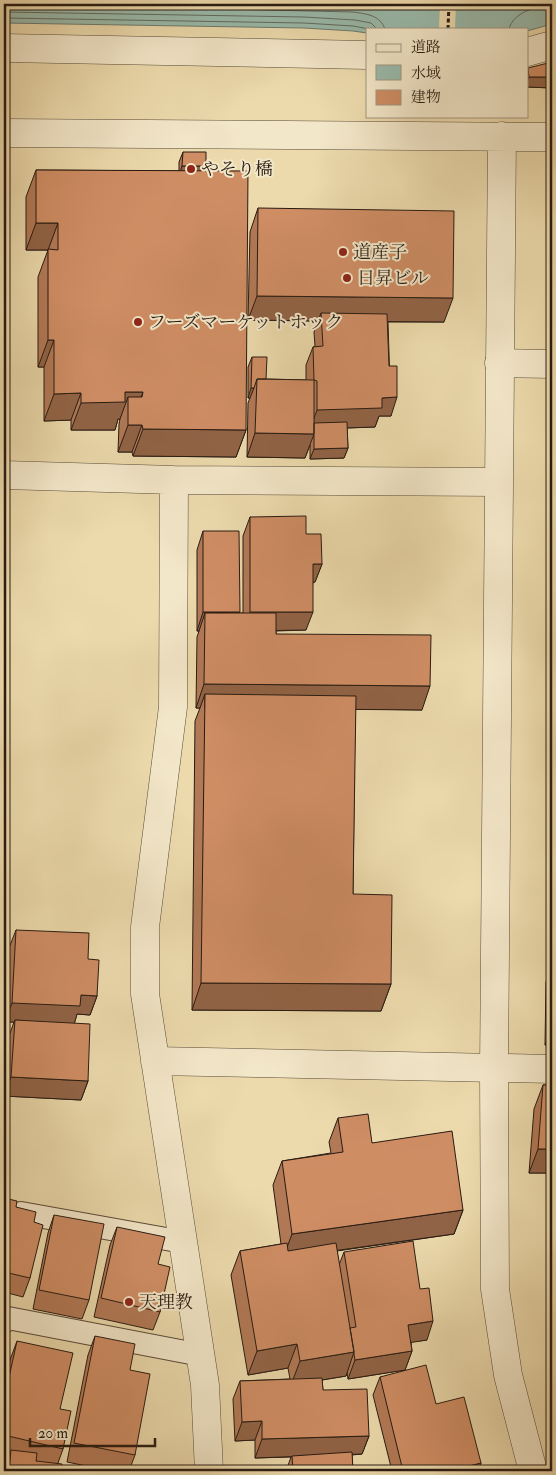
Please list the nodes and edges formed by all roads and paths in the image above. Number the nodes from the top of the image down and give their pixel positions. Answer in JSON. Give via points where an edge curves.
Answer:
{"nodes":[{"id":1,"x":449,"y":4,"type":"edge"},
{"id":2,"x":448,"y":28,"type":"edge"},
{"id":3,"x":552,"y":45,"type":"edge"},
{"id":4,"x":4,"y":48,"type":"edge"},
{"id":5,"x":528,"y":52,"type":"edge"},
{"id":6,"x":366,"y":55,"type":"edge"},
{"id":7,"x":4,"y":133,"type":"edge"},
{"id":8,"x":502,"y":136,"type":"junction"},
{"id":9,"x":552,"y":137,"type":"edge"},
{"id":10,"x":499,"y":363,"type":"junction"},
{"id":11,"x":552,"y":364,"type":"edge"},
{"id":12,"x":4,"y":475,"type":"edge"},
{"id":13,"x":174,"y":480,"type":"junction"},
{"id":14,"x":498,"y":482,"type":"junction"},
{"id":15,"x":155,"y":1061,"type":"junction"},
{"id":16,"x":494,"y":1069,"type":"junction"},
{"id":17,"x":552,"y":1069,"type":"edge"},
{"id":18,"x":21,"y":1213,"type":"edge"},
{"id":19,"x":183,"y":1242,"type":"junction"},
{"id":20,"x":4,"y":1322,"type":"edge"},
{"id":21,"x":201,"y":1355,"type":"junction"},
{"id":22,"x":209,"y":1471,"type":"edge"},
{"id":23,"x":533,"y":1471,"type":"edge"}],
"edges":[{"from":1,"to":2,"type":"path"},
{"from":3,"to":5,"type":"street"},
{"from":4,"to":6,"type":"street"},
{"from":7,"to":8,"type":"street"},
{"from":8,"to":9,"type":"street"},
{"from":8,"to":10,"type":"street"},
{"from":10,"to":11,"type":"street"},
{"from":10,"to":14,"type":"street"},
{"from":12,"to":13,"type":"street"},
{"from":13,"to":14,"type":"street"},
{"from":13,"to":15,"type":"street","via":[[173,707],[145,927],[145,994]]},
{"from":14,"to":16,"type":"street"},
{"from":15,"to":16,"type":"street"},
{"from":15,"to":19,"type":"street"},
{"from":16,"to":17,"type":"street"},
{"from":16,"to":23,"type":"street","via":[[495,1289],[508,1375]]},
{"from":18,"to":19,"type":"lane"},
{"from":19,"to":21,"type":"street"},
{"from":20,"to":21,"type":"lane","via":[[8,1318]]},
{"from":21,"to":22,"type":"street"}]}
